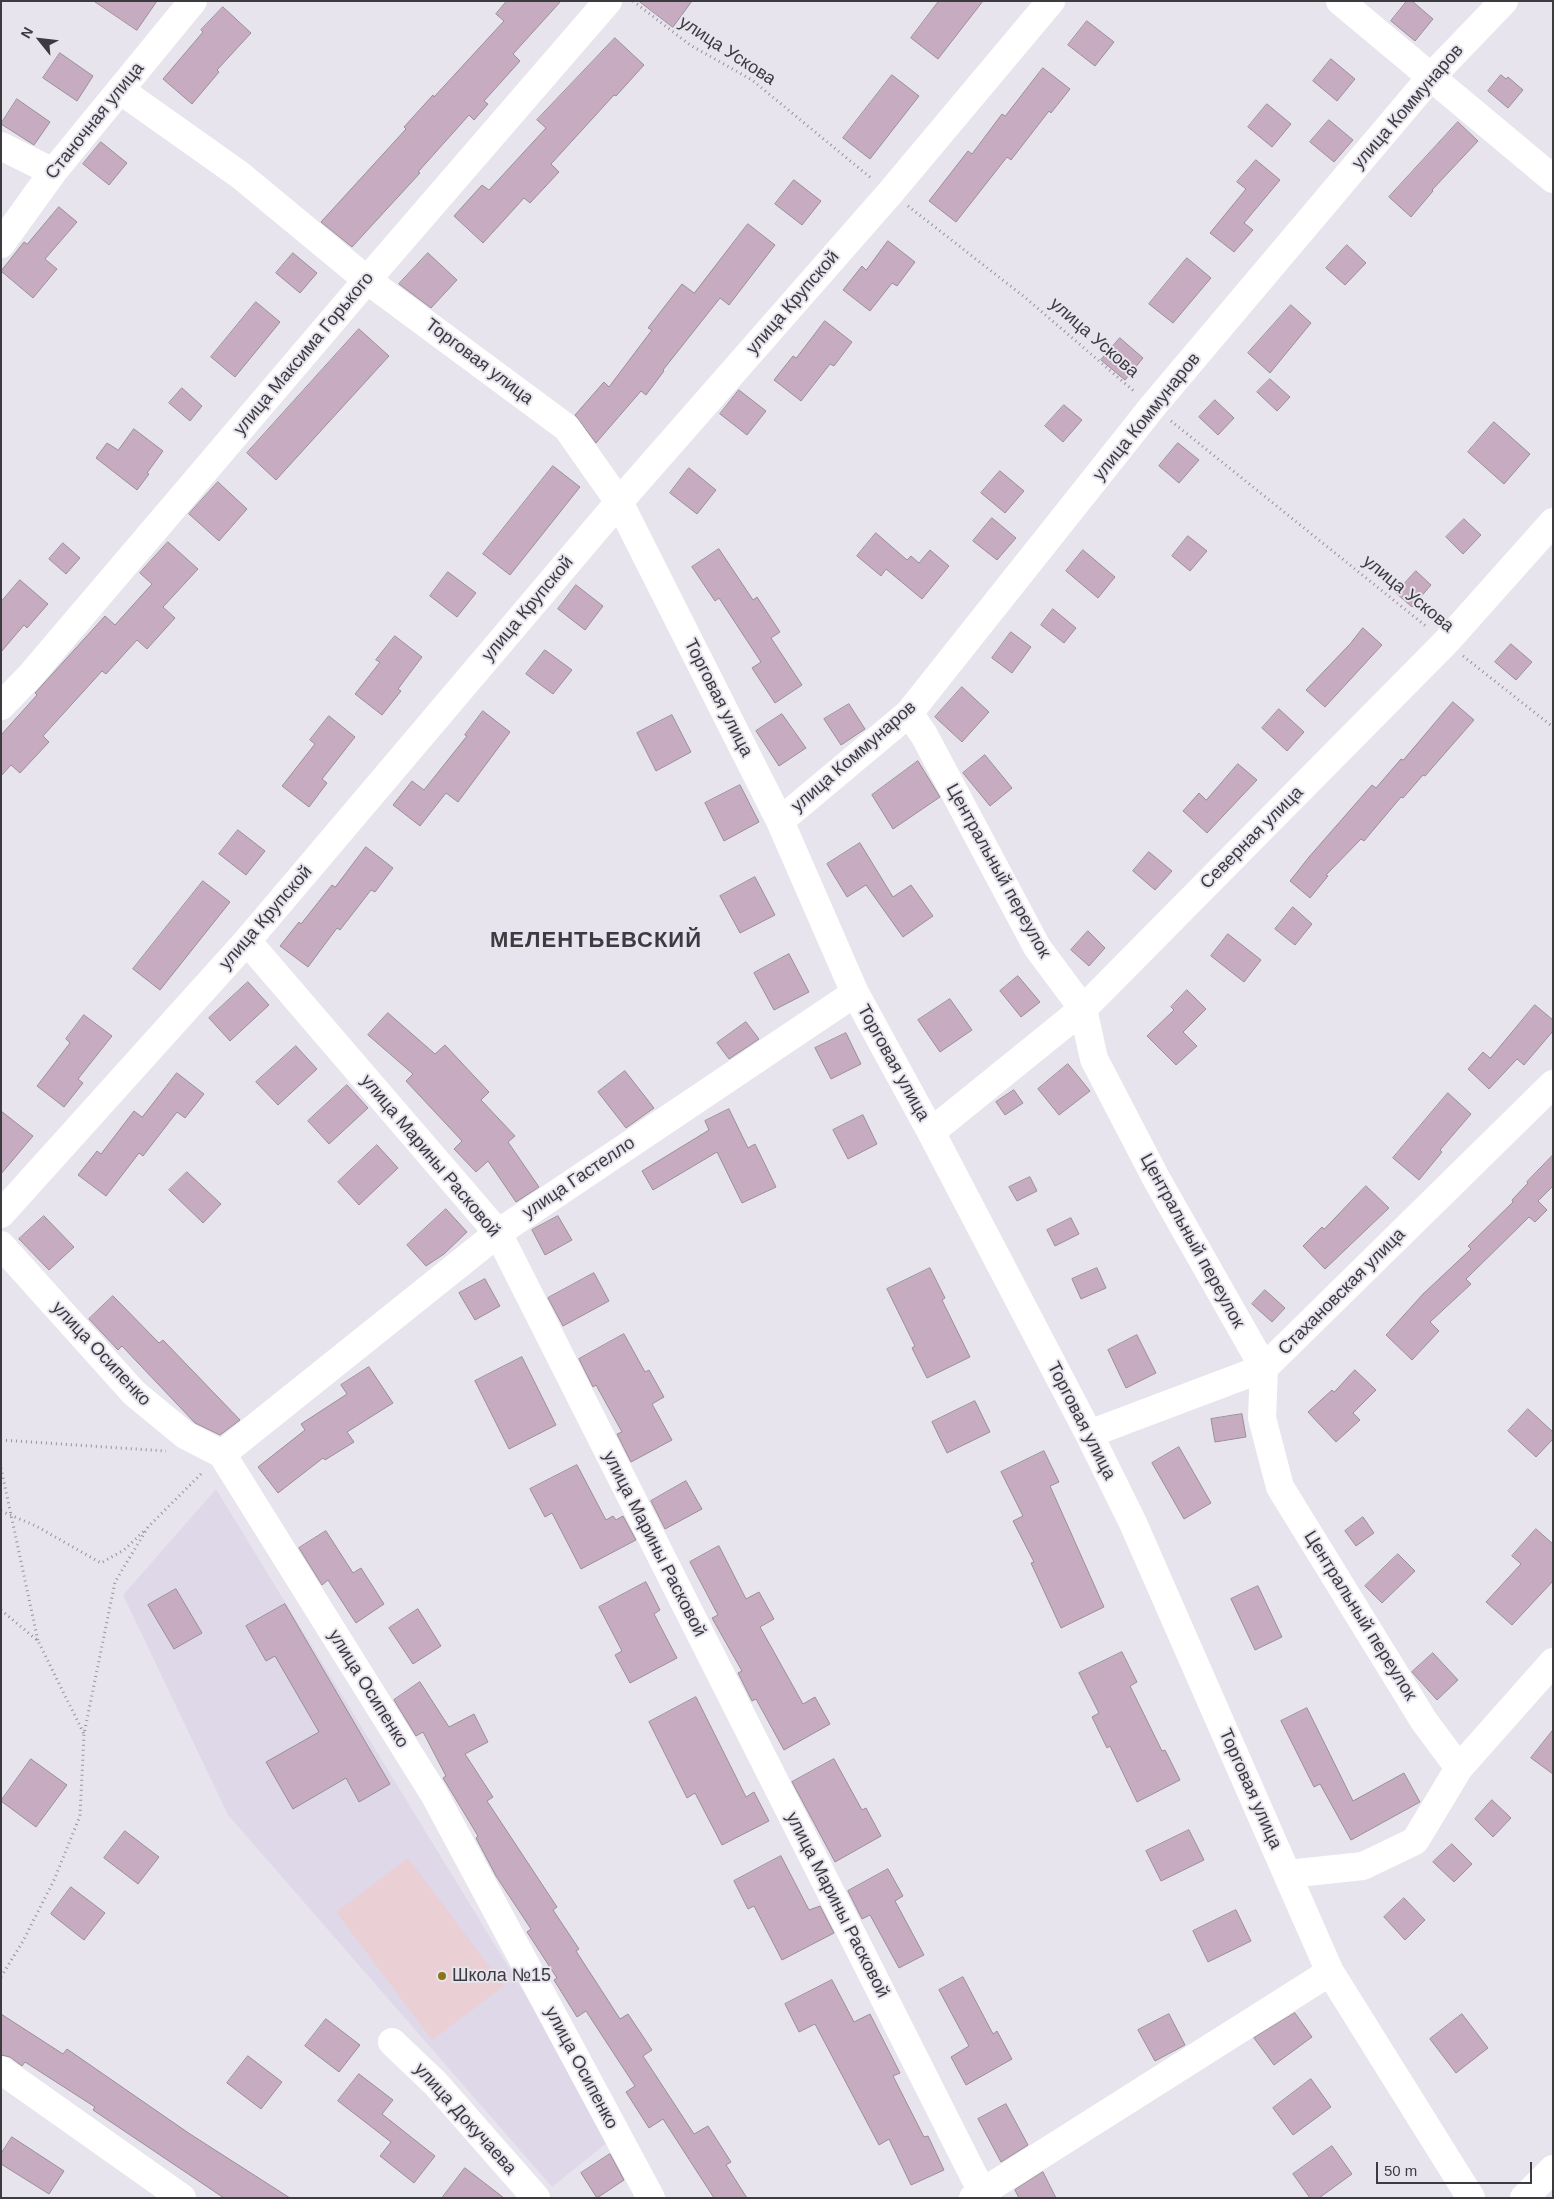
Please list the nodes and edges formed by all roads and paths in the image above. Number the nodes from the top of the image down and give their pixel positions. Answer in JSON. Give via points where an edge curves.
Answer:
{"nodes":[{"id":1,"x":193,"y":1,"type":"edge"},
{"id":2,"x":608,"y":1,"type":"edge"},
{"id":3,"x":633,"y":1,"type":"edge"},
{"id":4,"x":1050,"y":1,"type":"edge"},
{"id":5,"x":1340,"y":1,"type":"edge"},
{"id":6,"x":1504,"y":1,"type":"edge"},
{"id":7,"x":1430,"y":78,"type":"junction"},
{"id":8,"x":120,"y":90,"type":"junction"},
{"id":9,"x":1,"y":146,"type":"edge"},
{"id":10,"x":54,"y":172,"type":"junction"},
{"id":11,"x":1553,"y":179,"type":"edge"},
{"id":12,"x":890,"y":192,"type":"junction"},
{"id":13,"x":1,"y":244,"type":"edge"},
{"id":14,"x":367,"y":280,"type":"junction"},
{"id":15,"x":1153,"y":406,"type":"junction"},
{"id":16,"x":619,"y":502,"type":"junction"},
{"id":17,"x":1553,"y":522,"type":"edge"},
{"id":18,"x":1446,"y":642,"type":"junction"},
{"id":19,"x":1,"y":706,"type":"edge"},
{"id":20,"x":909,"y":713,"type":"junction"},
{"id":21,"x":1553,"y":727,"type":"edge"},
{"id":22,"x":780,"y":821,"type":"junction"},
{"id":23,"x":247,"y":942,"type":"junction"},
{"id":24,"x":855,"y":993,"type":"junction"},
{"id":25,"x":1082,"y":1009,"type":"junction"},
{"id":26,"x":1553,"y":1084,"type":"edge"},
{"id":27,"x":931,"y":1132,"type":"junction"},
{"id":28,"x":1,"y":1214,"type":"edge"},
{"id":29,"x":498,"y":1233,"type":"junction"},
{"id":30,"x":1,"y":1245,"type":"edge"},
{"id":31,"x":1264,"y":1368,"type":"junction"},
{"id":32,"x":1089,"y":1434,"type":"junction"},
{"id":33,"x":1,"y":1440,"type":"edge"},
{"id":34,"x":174,"y":1451,"type":"dead end"},
{"id":35,"x":222,"y":1454,"type":"junction"},
{"id":36,"x":1,"y":1468,"type":"edge"},
{"id":37,"x":1,"y":1511,"type":"edge"},
{"id":38,"x":148,"y":1527,"type":"junction"},
{"id":39,"x":1,"y":1610,"type":"edge"},
{"id":40,"x":38,"y":1641,"type":"junction"},
{"id":41,"x":1553,"y":1662,"type":"edge"},
{"id":42,"x":84,"y":1734,"type":"junction"},
{"id":43,"x":1459,"y":1768,"type":"junction"},
{"id":44,"x":1288,"y":1874,"type":"junction"},
{"id":45,"x":1330,"y":1972,"type":"junction"},
{"id":46,"x":1,"y":1978,"type":"edge"},
{"id":47,"x":392,"y":2042,"type":"dead end"},
{"id":48,"x":1,"y":2070,"type":"edge"},
{"id":49,"x":1550,"y":2178,"type":"edge"},
{"id":50,"x":980,"y":2196,"type":"edge"},
{"id":51,"x":182,"y":2198,"type":"edge"},
{"id":52,"x":536,"y":2198,"type":"edge"},
{"id":53,"x":651,"y":2198,"type":"edge"},
{"id":54,"x":1471,"y":2198,"type":"edge"},
{"id":55,"x":1524,"y":2198,"type":"edge"}],
"edges":[{"from":1,"to":8,"type":"street","name":"Станочная улица"},
{"from":2,"to":14,"type":"street","name":"улица Максима Горького"},
{"from":3,"to":12,"type":"path","name":"улица Ускова","via":[[690,45],[752,80]]},
{"from":4,"to":12,"type":"street","name":"улица Крупской"},
{"from":5,"to":7,"type":"street"},
{"from":6,"to":7,"type":"street","name":"улица Коммунаров"},
{"from":7,"to":11,"type":"street"},
{"from":7,"to":15,"type":"street","name":"улица Коммунаров"},
{"from":8,"to":10,"type":"street","name":"Станочная улица"},
{"from":8,"to":14,"type":"street","name":"Торговая улица","via":[[240,175]]},
{"from":9,"to":10,"type":"street"},
{"from":10,"to":13,"type":"street","name":"Станочная улица"},
{"from":12,"to":15,"type":"path","name":"улица Ускова","via":[[1028,299]]},
{"from":12,"to":16,"type":"street","name":"улица Крупской"},
{"from":14,"to":16,"type":"street","name":"Торговая улица","via":[[567,428]]},
{"from":14,"to":19,"type":"street","name":"улица Максима Горького"},
{"from":15,"to":18,"type":"path","name":"улица Ускова"},
{"from":15,"to":20,"type":"street","name":"улица Коммунаров"},
{"from":16,"to":22,"type":"street","name":"Торговая улица"},
{"from":16,"to":23,"type":"street","name":"улица Крупской"},
{"from":17,"to":18,"type":"street","name":"Северная улица"},
{"from":18,"to":21,"type":"path","name":"улица Ускова"},
{"from":18,"to":25,"type":"street","name":"Северная улица"},
{"from":20,"to":22,"type":"street","name":"улица Коммунаров"},
{"from":20,"to":25,"type":"street","name":"Центральный переулок","via":[[938,760],[1037,947]]},
{"from":22,"to":24,"type":"street","name":"Торговая улица"},
{"from":23,"to":28,"type":"street","name":"улица Крупской"},
{"from":23,"to":29,"type":"street","name":"улица Марины Расковой"},
{"from":24,"to":27,"type":"street","name":"Торговая улица"},
{"from":24,"to":29,"type":"street","name":"улица Гастелло"},
{"from":25,"to":27,"type":"street","name":"Северная улица"},
{"from":25,"to":31,"type":"street","name":"Центральный переулок","via":[[1094,1059],[1157,1180]]},
{"from":26,"to":31,"type":"street","name":"Стахановская улица"},
{"from":27,"to":32,"type":"street","name":"Торговая улица"},
{"from":29,"to":35,"type":"street","name":"улица Гастелло"},
{"from":29,"to":50,"type":"street","name":"улица Марины Расковой"},
{"from":30,"to":35,"type":"street","name":"улица Осипенко","via":[[134,1393],[185,1435]]},
{"from":31,"to":32,"type":"street","name":"Стахановская улица"},
{"from":31,"to":43,"type":"street","name":"Центральный переулок","via":[[1262,1418],[1280,1487],[1424,1720]]},
{"from":32,"to":44,"type":"street","name":"Торговая улица","via":[[1133,1523]]},
{"from":33,"to":34,"type":"path"},
{"from":35,"to":38,"type":"path"},
{"from":35,"to":53,"type":"street","name":"улица Осипенко","via":[[434,1794]]},
{"from":36,"to":40,"type":"path"},
{"from":37,"to":38,"type":"path","via":[[36,1526],[102,1563],[124,1550]]},
{"from":38,"to":42,"type":"path","via":[[115,1582]]},
{"from":39,"to":40,"type":"path"},
{"from":40,"to":42,"type":"path"},
{"from":41,"to":43,"type":"street"},
{"from":42,"to":46,"type":"path","via":[[80,1816],[54,1880]]},
{"from":43,"to":44,"type":"street","via":[[1415,1841],[1363,1866]]},
{"from":44,"to":45,"type":"street","name":"Торговая улица"},
{"from":45,"to":50,"type":"street"},
{"from":45,"to":54,"type":"street","name":"Торговая улица"},
{"from":47,"to":52,"type":"street","name":"улица Докучаева","via":[[436,2084]]},
{"from":48,"to":51,"type":"street"},
{"from":49,"to":55,"type":"street"}]}
